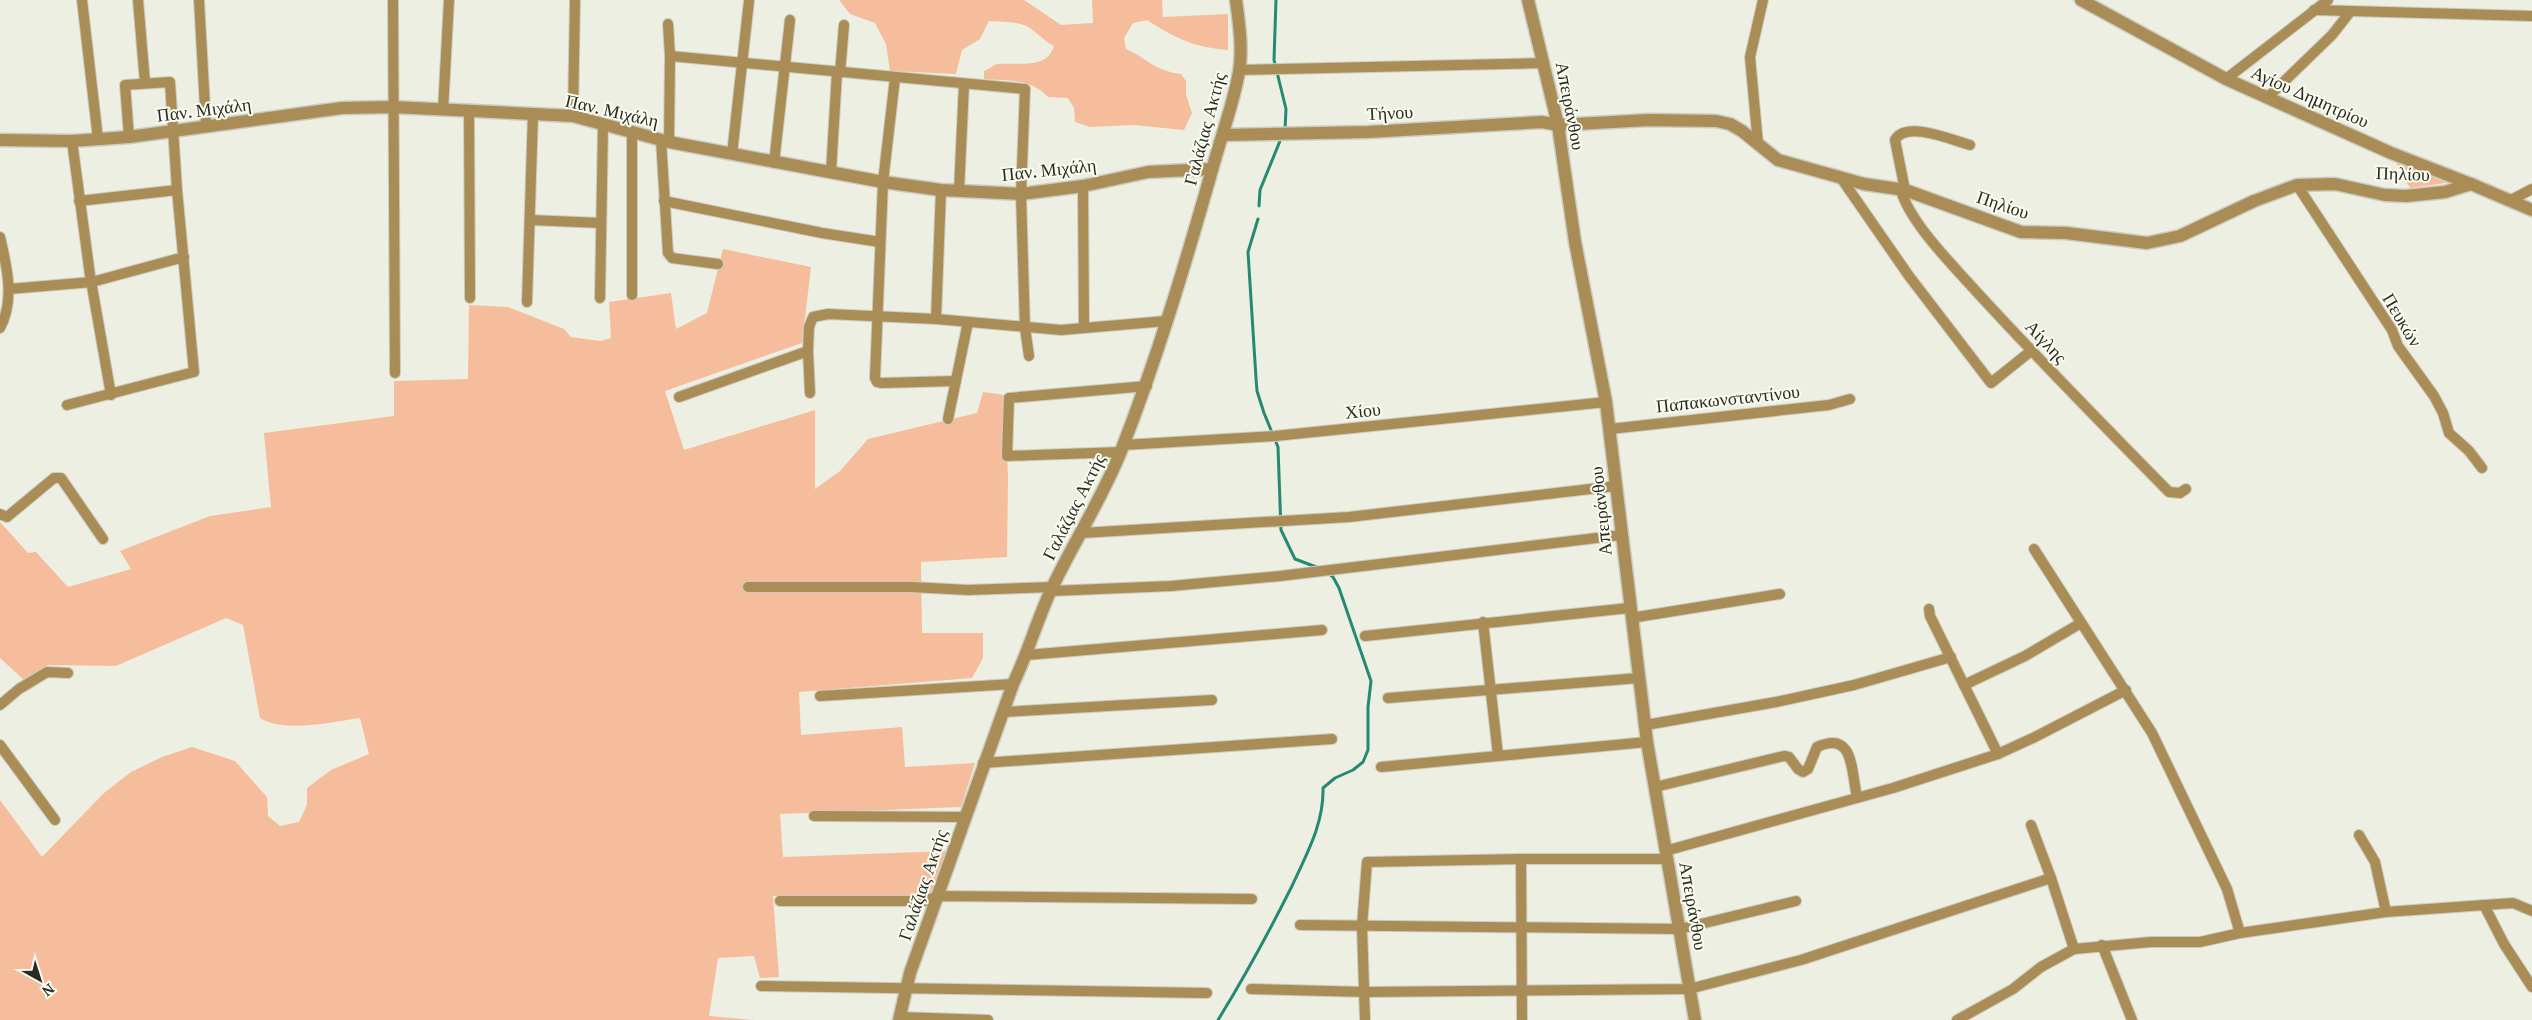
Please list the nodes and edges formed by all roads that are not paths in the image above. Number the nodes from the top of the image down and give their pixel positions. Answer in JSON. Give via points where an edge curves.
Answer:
{"nodes":[{"id":1,"x":82,"y":0,"type":"edge"},
{"id":2,"x":138,"y":0,"type":"edge"},
{"id":3,"x":200,"y":0,"type":"edge"},
{"id":4,"x":393,"y":0,"type":"edge"},
{"id":5,"x":448,"y":0,"type":"edge"},
{"id":6,"x":575,"y":0,"type":"edge"},
{"id":7,"x":1236,"y":0,"type":"edge"},
{"id":8,"x":1528,"y":0,"type":"edge"},
{"id":9,"x":1763,"y":0,"type":"edge"},
{"id":10,"x":2081,"y":0,"type":"edge"},
{"id":11,"x":2328,"y":0,"type":"edge"},
{"id":12,"x":749,"y":1,"type":"edge"},
{"id":13,"x":2314,"y":10,"type":"junction"},
{"id":14,"x":2350,"y":12,"type":"junction"},
{"id":15,"x":2532,"y":16,"type":"edge"},
{"id":16,"x":790,"y":20,"type":"dead end"},
{"id":17,"x":668,"y":24,"type":"dead end"},
{"id":18,"x":844,"y":25,"type":"dead end"},
{"id":19,"x":670,"y":56,"type":"junction"},
{"id":20,"x":1544,"y":63,"type":"junction"},
{"id":21,"x":743,"y":64,"type":"junction"},
{"id":22,"x":787,"y":66,"type":"junction"},
{"id":23,"x":1239,"y":70,"type":"junction"},
{"id":24,"x":838,"y":73,"type":"junction"},
{"id":25,"x":895,"y":78,"type":"junction"},
{"id":26,"x":2226,"y":79,"type":"junction"},
{"id":27,"x":146,"y":83,"type":"junction"},
{"id":28,"x":964,"y":84,"type":"junction"},
{"id":29,"x":2268,"y":97,"type":"junction"},
{"id":30,"x":393,"y":107,"type":"junction"},
{"id":31,"x":443,"y":110,"type":"junction"},
{"id":32,"x":469,"y":111,"type":"junction"},
{"id":33,"x":533,"y":113,"type":"junction"},
{"id":34,"x":573,"y":116,"type":"junction"},
{"id":35,"x":603,"y":124,"type":"junction"},
{"id":36,"x":1558,"y":124,"type":"junction"},
{"id":37,"x":206,"y":125,"type":"junction"},
{"id":38,"x":174,"y":132,"type":"junction"},
{"id":39,"x":632,"y":132,"type":"junction"},
{"id":40,"x":1224,"y":135,"type":"junction"},
{"id":41,"x":128,"y":137,"type":"junction"},
{"id":42,"x":98,"y":139,"type":"junction"},
{"id":43,"x":0,"y":140,"type":"edge"},
{"id":44,"x":72,"y":141,"type":"junction"},
{"id":45,"x":665,"y":141,"type":"junction"},
{"id":46,"x":1758,"y":144,"type":"junction"},
{"id":47,"x":1970,"y":145,"type":"dead end"},
{"id":48,"x":732,"y":154,"type":"junction"},
{"id":49,"x":774,"y":163,"type":"junction"},
{"id":50,"x":1212,"y":169,"type":"junction"},
{"id":51,"x":831,"y":172,"type":"junction"},
{"id":52,"x":1841,"y":178,"type":"junction"},
{"id":53,"x":883,"y":182,"type":"junction"},
{"id":54,"x":2471,"y":184,"type":"junction"},
{"id":55,"x":2297,"y":185,"type":"junction"},
{"id":56,"x":1083,"y":186,"type":"junction"},
{"id":57,"x":1903,"y":189,"type":"junction"},
{"id":58,"x":2532,"y":189,"type":"edge"},
{"id":59,"x":177,"y":190,"type":"junction"},
{"id":60,"x":941,"y":190,"type":"junction"},
{"id":61,"x":959,"y":191,"type":"junction"},
{"id":62,"x":1021,"y":194,"type":"junction"},
{"id":63,"x":664,"y":201,"type":"junction"},
{"id":64,"x":2509,"y":201,"type":"junction"},
{"id":65,"x":79,"y":202,"type":"junction"},
{"id":66,"x":2532,"y":210,"type":"edge"},
{"id":67,"x":530,"y":220,"type":"junction"},
{"id":68,"x":601,"y":223,"type":"junction"},
{"id":69,"x":0,"y":237,"type":"edge"},
{"id":70,"x":880,"y":242,"type":"junction"},
{"id":71,"x":184,"y":257,"type":"junction"},
{"id":72,"x":718,"y":264,"type":"dead end"},
{"id":73,"x":92,"y":282,"type":"junction"},
{"id":74,"x":9,"y":289,"type":"junction"},
{"id":75,"x":632,"y":295,"type":"dead end"},
{"id":76,"x":470,"y":298,"type":"dead end"},
{"id":77,"x":600,"y":298,"type":"dead end"},
{"id":78,"x":527,"y":302,"type":"dead end"},
{"id":79,"x":877,"y":317,"type":"junction"},
{"id":80,"x":936,"y":319,"type":"junction"},
{"id":81,"x":1166,"y":321,"type":"junction"},
{"id":82,"x":968,"y":322,"type":"junction"},
{"id":83,"x":0,"y":328,"type":"edge"},
{"id":84,"x":1025,"y":328,"type":"junction"},
{"id":85,"x":1084,"y":328,"type":"junction"},
{"id":86,"x":2031,"y":350,"type":"junction"},
{"id":87,"x":808,"y":351,"type":"junction"},
{"id":88,"x":1029,"y":356,"type":"dead end"},
{"id":89,"x":395,"y":373,"type":"dead end"},
{"id":90,"x":956,"y":381,"type":"junction"},
{"id":91,"x":1147,"y":386,"type":"junction"},
{"id":92,"x":810,"y":393,"type":"dead end"},
{"id":93,"x":111,"y":394,"type":"junction"},
{"id":94,"x":678,"y":396,"type":"dead end"},
{"id":95,"x":1850,"y":399,"type":"dead end"},
{"id":96,"x":1606,"y":402,"type":"junction"},
{"id":97,"x":67,"y":405,"type":"dead end"},
{"id":98,"x":948,"y":419,"type":"dead end"},
{"id":99,"x":1610,"y":429,"type":"junction"},
{"id":100,"x":1122,"y":449,"type":"junction"},
{"id":101,"x":2482,"y":468,"type":"dead end"},
{"id":102,"x":1616,"y":486,"type":"junction"},
{"id":103,"x":2186,"y":488,"type":"dead end"},
{"id":104,"x":0,"y":514,"type":"edge"},
{"id":105,"x":1082,"y":534,"type":"junction"},
{"id":106,"x":1621,"y":535,"type":"junction"},
{"id":107,"x":102,"y":539,"type":"dead end"},
{"id":108,"x":2034,"y":549,"type":"dead end"},
{"id":109,"x":748,"y":587,"type":"dead end"},
{"id":110,"x":1052,"y":589,"type":"junction"},
{"id":111,"x":1780,"y":594,"type":"dead end"},
{"id":112,"x":1928,"y":609,"type":"dead end"},
{"id":113,"x":1630,"y":613,"type":"junction"},
{"id":114,"x":1483,"y":622,"type":"junction"},
{"id":115,"x":2081,"y":623,"type":"junction"},
{"id":116,"x":1322,"y":630,"type":"dead end"},
{"id":117,"x":1365,"y":636,"type":"dead end"},
{"id":118,"x":1027,"y":655,"type":"junction"},
{"id":119,"x":1951,"y":656,"type":"junction"},
{"id":120,"x":68,"y":673,"type":"dead end"},
{"id":121,"x":1639,"y":678,"type":"junction"},
{"id":122,"x":1013,"y":684,"type":"junction"},
{"id":123,"x":1964,"y":685,"type":"junction"},
{"id":124,"x":1489,"y":689,"type":"junction"},
{"id":125,"x":2126,"y":690,"type":"junction"},
{"id":126,"x":820,"y":696,"type":"dead end"},
{"id":127,"x":1388,"y":698,"type":"dead end"},
{"id":128,"x":1212,"y":700,"type":"dead end"},
{"id":129,"x":0,"y":704,"type":"edge"},
{"id":130,"x":1004,"y":712,"type":"junction"},
{"id":131,"x":1646,"y":725,"type":"junction"},
{"id":132,"x":1332,"y":739,"type":"dead end"},
{"id":133,"x":1647,"y":742,"type":"junction"},
{"id":134,"x":0,"y":745,"type":"edge"},
{"id":135,"x":1998,"y":754,"type":"junction"},
{"id":136,"x":1498,"y":755,"type":"junction"},
{"id":137,"x":983,"y":763,"type":"junction"},
{"id":138,"x":1381,"y":767,"type":"dead end"},
{"id":139,"x":1655,"y":787,"type":"junction"},
{"id":140,"x":1857,"y":797,"type":"junction"},
{"id":141,"x":814,"y":816,"type":"dead end"},
{"id":142,"x":965,"y":817,"type":"junction"},
{"id":143,"x":55,"y":820,"type":"dead end"},
{"id":144,"x":2031,"y":825,"type":"dead end"},
{"id":145,"x":2359,"y":835,"type":"dead end"},
{"id":146,"x":1666,"y":855,"type":"junction"},
{"id":147,"x":1521,"y":859,"type":"junction"},
{"id":148,"x":2051,"y":878,"type":"junction"},
{"id":149,"x":938,"y":896,"type":"junction"},
{"id":150,"x":1252,"y":899,"type":"dead end"},
{"id":151,"x":780,"y":901,"type":"dead end"},
{"id":152,"x":1796,"y":901,"type":"dead end"},
{"id":153,"x":2484,"y":905,"type":"junction"},
{"id":154,"x":2532,"y":911,"type":"edge"},
{"id":155,"x":2386,"y":912,"type":"junction"},
{"id":156,"x":1300,"y":925,"type":"dead end"},
{"id":157,"x":1362,"y":926,"type":"junction"},
{"id":158,"x":1522,"y":928,"type":"junction"},
{"id":159,"x":1680,"y":929,"type":"junction"},
{"id":160,"x":2240,"y":932,"type":"junction"},
{"id":161,"x":2102,"y":945,"type":"junction"},
{"id":162,"x":2074,"y":949,"type":"junction"},
{"id":163,"x":761,"y":986,"type":"dead end"},
{"id":164,"x":907,"y":987,"type":"junction"},
{"id":165,"x":2532,"y":987,"type":"edge"},
{"id":166,"x":1251,"y":989,"type":"dead end"},
{"id":167,"x":1689,"y":989,"type":"junction"},
{"id":168,"x":1207,"y":992,"type":"dead end"},
{"id":169,"x":1365,"y":992,"type":"junction"},
{"id":170,"x":1523,"y":992,"type":"junction"},
{"id":171,"x":899,"y":1018,"type":"edge"},
{"id":172,"x":988,"y":1020,"type":"edge"},
{"id":173,"x":1365,"y":1020,"type":"edge"},
{"id":174,"x":1522,"y":1020,"type":"edge"},
{"id":175,"x":1695,"y":1020,"type":"edge"},
{"id":176,"x":1957,"y":1020,"type":"edge"},
{"id":177,"x":2132,"y":1020,"type":"edge"}],
"edges":[{"from":1,"to":42,"type":"street"},
{"from":2,"to":27,"type":"street"},
{"from":3,"to":37,"type":"street"},
{"from":4,"to":30,"type":"street"},
{"from":5,"to":31,"type":"street"},
{"from":6,"to":34,"type":"street"},
{"from":7,"to":23,"type":"street","name":"Γαλάζιας Ακτής","via":[[1240,26]]},
{"from":8,"to":20,"type":"street","name":"Απειράνθου"},
{"from":9,"to":46,"type":"street","via":[[1750,57]]},
{"from":10,"to":26,"type":"street","name":"Αγίου Δημητρίου"},
{"from":11,"to":13,"type":"street"},
{"from":12,"to":21,"type":"street"},
{"from":13,"to":14,"type":"street"},
{"from":13,"to":26,"type":"street"},
{"from":14,"to":15,"type":"street"},
{"from":14,"to":29,"type":"street","via":[[2332,35]]},
{"from":16,"to":22,"type":"street"},
{"from":17,"to":19,"type":"street"},
{"from":18,"to":24,"type":"street"},
{"from":19,"to":21,"type":"street"},
{"from":19,"to":45,"type":"street"},
{"from":20,"to":23,"type":"street"},
{"from":20,"to":36,"type":"street","name":"Απειράνθου"},
{"from":21,"to":22,"type":"street"},
{"from":21,"to":48,"type":"street"},
{"from":22,"to":24,"type":"street"},
{"from":22,"to":49,"type":"street"},
{"from":23,"to":40,"type":"street","name":"Γαλάζιας Ακτής"},
{"from":24,"to":25,"type":"street"},
{"from":24,"to":51,"type":"street"},
{"from":25,"to":28,"type":"street"},
{"from":25,"to":53,"type":"street"},
{"from":26,"to":29,"type":"street","name":"Αγίου Δημητρίου"},
{"from":27,"to":38,"type":"street","via":[[170,82]]},
{"from":27,"to":41,"type":"street","via":[[124,85]]},
{"from":28,"to":61,"type":"street"},
{"from":28,"to":62,"type":"street","via":[[1025,89]]},
{"from":29,"to":54,"type":"street","name":"Αγίου Δημητρίου","via":[[2391,153]]},
{"from":30,"to":31,"type":"street","name":"Παν. Μιχάλη"},
{"from":30,"to":37,"type":"street","name":"Παν. Μιχάλη","via":[[342,108]]},
{"from":30,"to":89,"type":"street"},
{"from":31,"to":32,"type":"street","name":"Παν. Μιχάλη"},
{"from":32,"to":33,"type":"street","name":"Παν. Μιχάλη"},
{"from":32,"to":76,"type":"street"},
{"from":33,"to":34,"type":"street","name":"Παν. Μιχάλη"},
{"from":33,"to":67,"type":"street"},
{"from":34,"to":35,"type":"street","name":"Παν. Μιχάλη"},
{"from":35,"to":39,"type":"street","name":"Παν. Μιχάλη"},
{"from":35,"to":68,"type":"street"},
{"from":36,"to":40,"type":"street","name":"Τήνου","via":[[1542,122],[1368,132]]},
{"from":36,"to":46,"type":"street","name":"Πηλίου","via":[[1716,121],[1730,124]]},
{"from":36,"to":96,"type":"street","name":"Απειράνθου"},
{"from":37,"to":38,"type":"street","name":"Παν. Μιχάλη"},
{"from":38,"to":41,"type":"street","name":"Παν. Μιχάλη"},
{"from":38,"to":59,"type":"street"},
{"from":39,"to":45,"type":"street","name":"Παν. Μιχάλη"},
{"from":39,"to":75,"type":"street"},
{"from":40,"to":50,"type":"street","name":"Γαλάζιας Ακτής"},
{"from":41,"to":42,"type":"street","name":"Παν. Μιχάλη"},
{"from":42,"to":44,"type":"street","name":"Παν. Μιχάλη"},
{"from":43,"to":44,"type":"street","name":"Παν. Μιχάλη"},
{"from":44,"to":65,"type":"street"},
{"from":45,"to":48,"type":"street","name":"Παν. Μιχάλη"},
{"from":45,"to":63,"type":"street"},
{"from":46,"to":52,"type":"street","name":"Πηλίου","via":[[1778,160]]},
{"from":47,"to":57,"type":"street","name":"Αίγλης","via":[[1924,132],[1898,134],[1895,140]]},
{"from":48,"to":49,"type":"street","name":"Παν. Μιχάλη"},
{"from":49,"to":51,"type":"street","name":"Παν. Μιχάλη"},
{"from":50,"to":56,"type":"street","name":"Παν. Μιχάλη","via":[[1148,172]]},
{"from":50,"to":81,"type":"street","name":"Γαλάζιας Ακτής"},
{"from":51,"to":53,"type":"street","name":"Παν. Μιχάλη"},
{"from":52,"to":57,"type":"street","name":"Πηλίου"},
{"from":52,"to":86,"type":"street","via":[[1909,276],[1992,383]]},
{"from":53,"to":60,"type":"street","name":"Παν. Μιχάλη"},
{"from":53,"to":70,"type":"street"},
{"from":54,"to":55,"type":"street","name":"Πηλίου","via":[[2445,192],[2406,196],[2385,195],[2335,184]]},
{"from":54,"to":64,"type":"street","name":"Αγίου Δημητρίου"},
{"from":55,"to":57,"type":"street","name":"Πηλίου","via":[[2180,236],[2147,243],[2066,233],[2021,232]]},
{"from":55,"to":101,"type":"street","name":"Πευκών","via":[[2392,330],[2398,346],[2434,396],[2449,434],[2469,451]]},
{"from":56,"to":62,"type":"street","name":"Παν. Μιχάλη"},
{"from":56,"to":85,"type":"street"},
{"from":57,"to":86,"type":"street","name":"Αίγλης","via":[[1909,210]]},
{"from":58,"to":64,"type":"street"},
{"from":59,"to":65,"type":"street"},
{"from":59,"to":71,"type":"street"},
{"from":60,"to":61,"type":"street","name":"Παν. Μιχάλη"},
{"from":60,"to":80,"type":"street"},
{"from":61,"to":62,"type":"street","name":"Παν. Μιχάλη"},
{"from":62,"to":84,"type":"street"},
{"from":63,"to":70,"type":"street"},
{"from":63,"to":72,"type":"street","via":[[668,253],[672,258]]},
{"from":64,"to":66,"type":"street","name":"Αγίου Δημητρίου"},
{"from":65,"to":73,"type":"street"},
{"from":67,"to":68,"type":"street"},
{"from":67,"to":78,"type":"street"},
{"from":68,"to":77,"type":"street"},
{"from":69,"to":74,"type":"street"},
{"from":70,"to":79,"type":"street"},
{"from":71,"to":73,"type":"street"},
{"from":71,"to":93,"type":"street","via":[[194,372]]},
{"from":73,"to":74,"type":"street"},
{"from":73,"to":93,"type":"street"},
{"from":74,"to":83,"type":"street","via":[[6,315]]},
{"from":79,"to":80,"type":"street"},
{"from":79,"to":87,"type":"street","via":[[828,314],[813,317],[809,327]]},
{"from":79,"to":90,"type":"street","via":[[876,382]]},
{"from":80,"to":82,"type":"street"},
{"from":81,"to":85,"type":"street"},
{"from":81,"to":91,"type":"street","name":"Γαλάζιας Ακτής"},
{"from":82,"to":84,"type":"street"},
{"from":82,"to":90,"type":"street"},
{"from":84,"to":85,"type":"street"},
{"from":84,"to":88,"type":"street"},
{"from":86,"to":103,"type":"street","name":"Αίγλης","via":[[2169,492],[2180,493]]},
{"from":87,"to":92,"type":"street"},
{"from":87,"to":94,"type":"street"},
{"from":90,"to":98,"type":"street"},
{"from":91,"to":100,"type":"street","name":"Γαλάζιας Ακτής"},
{"from":91,"to":100,"type":"street","name":"Χίου","via":[[1009,398],[1007,456]]},
{"from":93,"to":97,"type":"street"},
{"from":95,"to":99,"type":"street","name":"Παπακωνσταντίνου","via":[[1829,405]]},
{"from":96,"to":99,"type":"street","name":"Απειράνθου"},
{"from":96,"to":100,"type":"street","name":"Χίου"},
{"from":99,"to":102,"type":"street","name":"Απειράνθου"},
{"from":100,"to":105,"type":"street","name":"Γαλάζιας Ακτής"},
{"from":102,"to":105,"type":"street","via":[[1350,517]]},
{"from":102,"to":106,"type":"street","name":"Απειράνθου"},
{"from":104,"to":107,"type":"street","via":[[7,517],[54,478],[61,478]]},
{"from":105,"to":110,"type":"street","name":"Γαλάζιας Ακτής"},
{"from":106,"to":110,"type":"street","via":[[1280,576],[1171,586]]},
{"from":106,"to":113,"type":"street","name":"Απειράνθου"},
{"from":108,"to":115,"type":"street"},
{"from":109,"to":110,"type":"street"},
{"from":110,"to":118,"type":"street","name":"Γαλάζιας Ακτής"},
{"from":111,"to":113,"type":"street"},
{"from":112,"to":119,"type":"street"},
{"from":113,"to":114,"type":"street"},
{"from":113,"to":121,"type":"street","name":"Απειράνθου"},
{"from":114,"to":117,"type":"street"},
{"from":114,"to":124,"type":"street"},
{"from":115,"to":123,"type":"street","via":[[2025,656]]},
{"from":115,"to":125,"type":"street"},
{"from":116,"to":118,"type":"street"},
{"from":118,"to":122,"type":"street","name":"Γαλάζιας Ακτής"},
{"from":119,"to":123,"type":"street"},
{"from":119,"to":131,"type":"street","via":[[1844,687]]},
{"from":120,"to":129,"type":"street","via":[[48,672]]},
{"from":121,"to":124,"type":"street"},
{"from":121,"to":131,"type":"street","name":"Απειράνθου"},
{"from":122,"to":126,"type":"street"},
{"from":122,"to":130,"type":"street","name":"Γαλάζιας Ακτής"},
{"from":123,"to":135,"type":"street"},
{"from":124,"to":127,"type":"street"},
{"from":124,"to":136,"type":"street"},
{"from":125,"to":135,"type":"street"},
{"from":125,"to":160,"type":"street","via":[[2152,733],[2227,889]]},
{"from":128,"to":130,"type":"street"},
{"from":130,"to":137,"type":"street","name":"Γαλάζιας Ακτής"},
{"from":131,"to":133,"type":"street","name":"Απειράνθου"},
{"from":132,"to":137,"type":"street"},
{"from":133,"to":136,"type":"street"},
{"from":133,"to":139,"type":"street","name":"Απειράνθου"},
{"from":134,"to":143,"type":"street"},
{"from":135,"to":140,"type":"street"},
{"from":136,"to":138,"type":"street"},
{"from":137,"to":142,"type":"street","name":"Γαλάζιας Ακτής"},
{"from":139,"to":140,"type":"street","via":[[1784,756],[1803,772],[1808,769],[1817,747],[1838,742],[1848,752]]},
{"from":139,"to":146,"type":"street","name":"Απειράνθου"},
{"from":140,"to":146,"type":"street"},
{"from":141,"to":142,"type":"street"},
{"from":142,"to":149,"type":"street","name":"Γαλάζιας Ακτής"},
{"from":144,"to":148,"type":"street"},
{"from":145,"to":155,"type":"street","via":[[2375,862]]},
{"from":146,"to":147,"type":"street"},
{"from":146,"to":159,"type":"street","name":"Απειράνθου"},
{"from":147,"to":157,"type":"street","via":[[1367,862]]},
{"from":147,"to":158,"type":"street"},
{"from":148,"to":162,"type":"street"},
{"from":148,"to":167,"type":"street","via":[[1801,960]]},
{"from":149,"to":150,"type":"street"},
{"from":149,"to":151,"type":"street","via":[[925,901]]},
{"from":149,"to":164,"type":"street","name":"Γαλάζιας Ακτής"},
{"from":152,"to":159,"type":"street"},
{"from":153,"to":154,"type":"street","via":[[2513,903]]},
{"from":153,"to":155,"type":"street"},
{"from":153,"to":165,"type":"street"},
{"from":155,"to":160,"type":"street"},
{"from":156,"to":157,"type":"street"},
{"from":157,"to":158,"type":"street"},
{"from":157,"to":169,"type":"street"},
{"from":158,"to":159,"type":"street"},
{"from":158,"to":170,"type":"street"},
{"from":159,"to":167,"type":"street","name":"Απειράνθου"},
{"from":160,"to":161,"type":"street","via":[[2200,942]]},
{"from":161,"to":162,"type":"street"},
{"from":161,"to":177,"type":"street"},
{"from":162,"to":176,"type":"street","via":[[2041,967],[2013,989]]},
{"from":163,"to":164,"type":"street"},
{"from":164,"to":168,"type":"street"},
{"from":164,"to":171,"type":"street","name":"Γαλάζιας Ακτής"},
{"from":166,"to":169,"type":"street"},
{"from":167,"to":170,"type":"street"},
{"from":167,"to":175,"type":"street","name":"Απειράνθου"},
{"from":169,"to":170,"type":"street"},
{"from":169,"to":173,"type":"street"},
{"from":170,"to":174,"type":"street"},
{"from":171,"to":172,"type":"street"}]}
